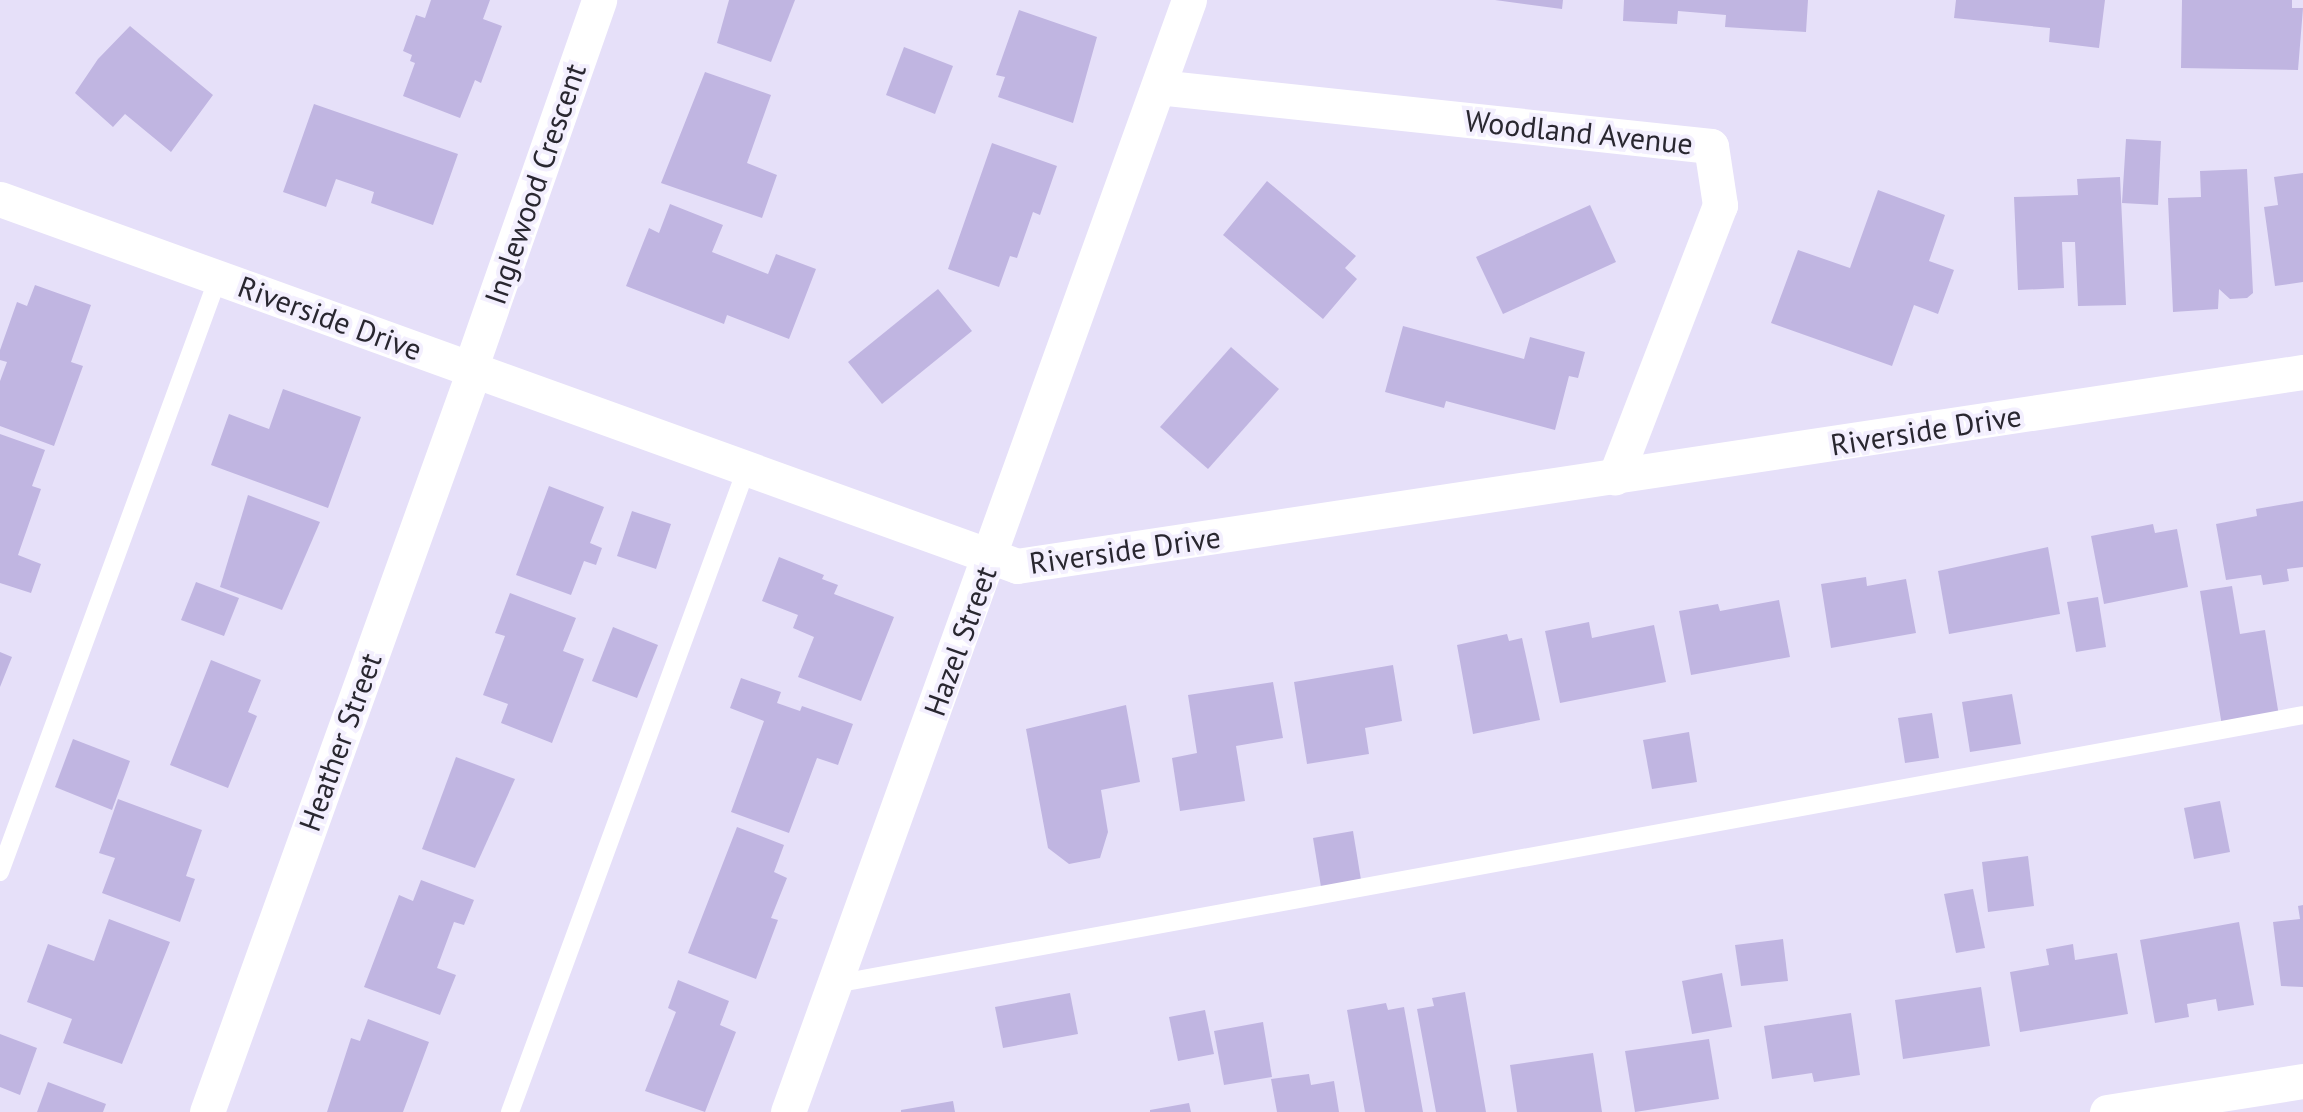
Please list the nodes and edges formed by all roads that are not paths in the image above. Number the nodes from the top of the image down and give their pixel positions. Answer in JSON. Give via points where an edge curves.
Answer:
{"nodes":[{"id":1,"x":599,"y":0,"type":"edge"},
{"id":2,"x":1190,"y":0,"type":"edge"},
{"id":3,"x":1158,"y":87,"type":"junction"},
{"id":4,"x":0,"y":199,"type":"edge"},
{"id":5,"x":218,"y":278,"type":"junction"},
{"id":6,"x":472,"y":371,"type":"junction"},
{"id":7,"x":2303,"y":372,"type":"edge"},
{"id":8,"x":746,"y":470,"type":"junction"},
{"id":9,"x":1615,"y":477,"type":"junction"},
{"id":10,"x":990,"y":557,"type":"junction"},
{"id":11,"x":2303,"y":714,"type":"edge"},
{"id":12,"x":0,"y":872,"type":"edge"},
{"id":13,"x":835,"y":984,"type":"junction"},
{"id":14,"x":2303,"y":1080,"type":"edge"},
{"id":15,"x":207,"y":1112,"type":"edge"},
{"id":16,"x":510,"y":1112,"type":"edge"},
{"id":17,"x":788,"y":1112,"type":"edge"},
{"id":18,"x":2108,"y":1112,"type":"edge"}],
"edges":[{"from":1,"to":6,"type":"street","name":"Inglewood Crescent"},
{"from":2,"to":3,"type":"street","name":"Hazel Street"},
{"from":3,"to":9,"type":"street","name":"Woodland Avenue","via":[[1711,146],[1720,205]]},
{"from":3,"to":10,"type":"street","name":"Hazel Street"},
{"from":4,"to":5,"type":"street","name":"Riverside Drive"},
{"from":5,"to":6,"type":"street","name":"Riverside Drive"},
{"from":5,"to":12,"type":"lane"},
{"from":6,"to":8,"type":"street","name":"Riverside Drive"},
{"from":6,"to":15,"type":"street","name":"Heather Street"},
{"from":7,"to":9,"type":"street","name":"Riverside Drive"},
{"from":8,"to":10,"type":"street","name":"Riverside Drive"},
{"from":8,"to":16,"type":"lane"},
{"from":9,"to":10,"type":"street","name":"Riverside Drive","via":[[1017,566]]},
{"from":10,"to":13,"type":"street","name":"Hazel Street"},
{"from":11,"to":13,"type":"lane"},
{"from":13,"to":17,"type":"street","name":"Hazel Street"},
{"from":14,"to":18,"type":"street"}]}
